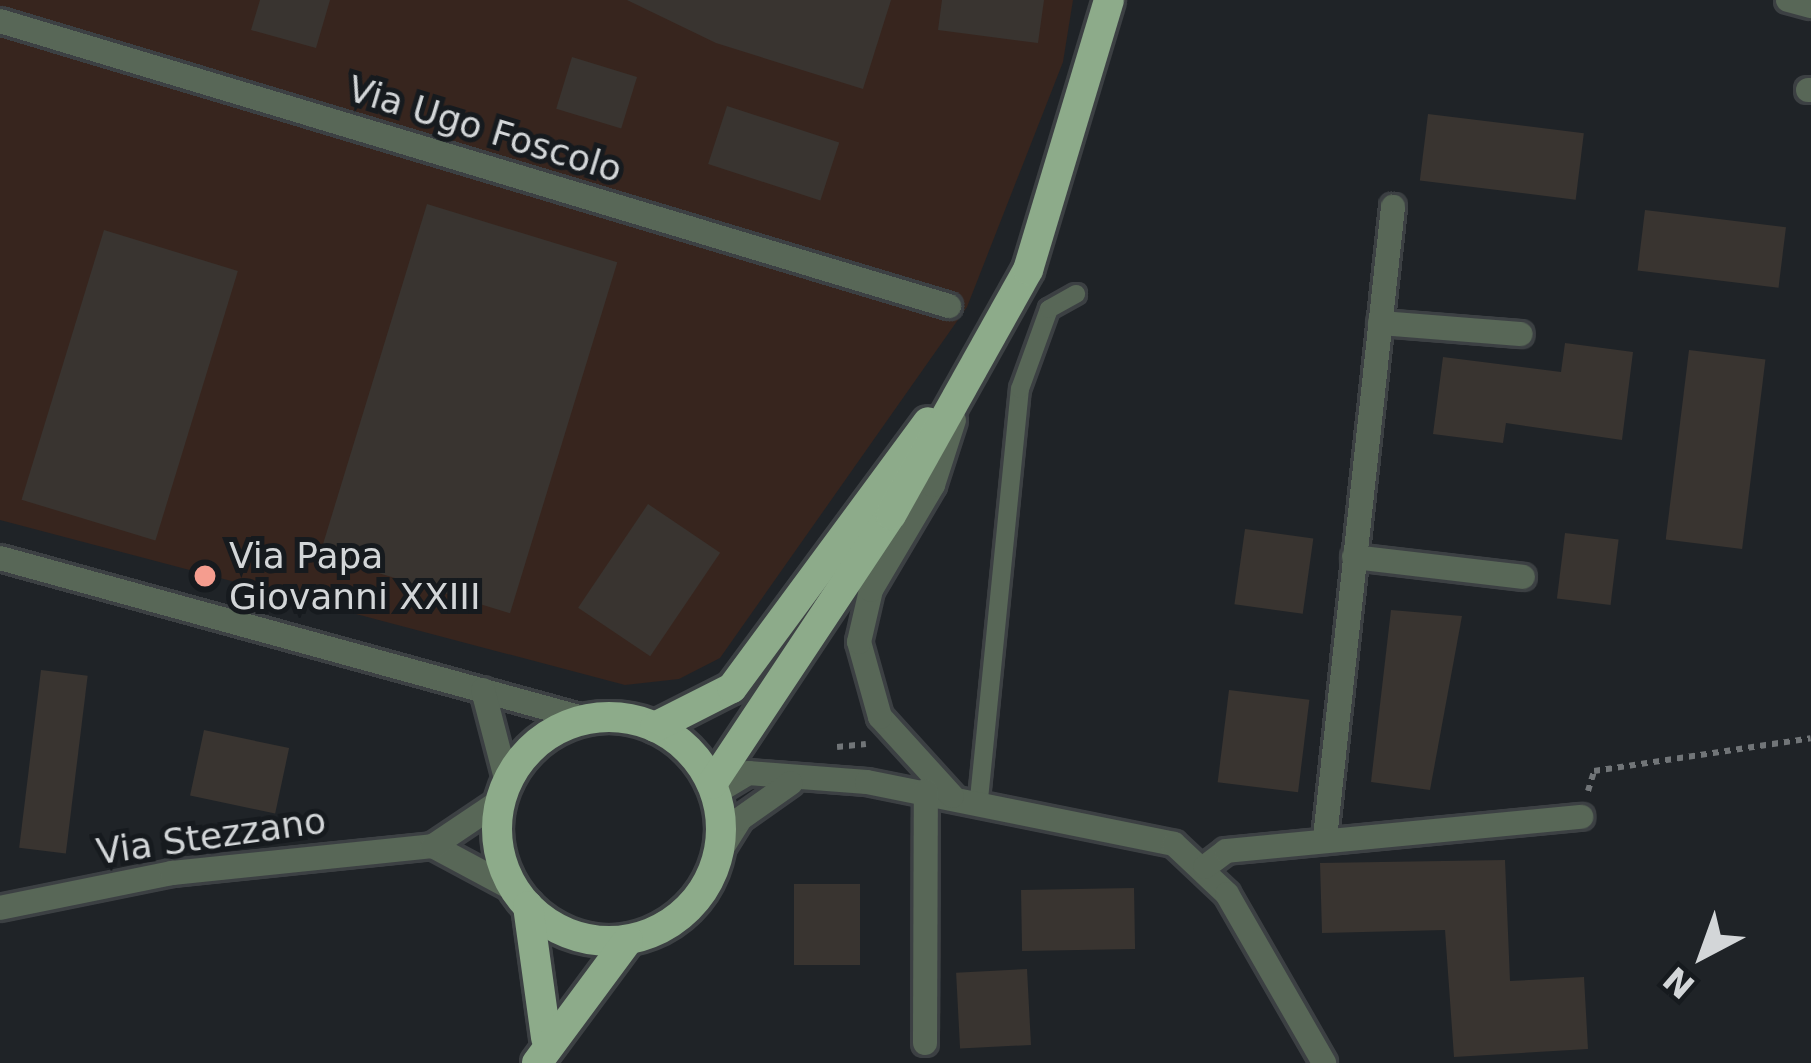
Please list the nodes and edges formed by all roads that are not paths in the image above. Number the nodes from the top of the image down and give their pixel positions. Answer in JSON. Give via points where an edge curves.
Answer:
{"nodes":[{"id":1,"x":1109,"y":0,"type":"edge"},
{"id":2,"x":1788,"y":0,"type":"edge"},
{"id":3,"x":1811,"y":6,"type":"edge"},
{"id":4,"x":0,"y":21,"type":"edge"},
{"id":5,"x":1394,"y":207,"type":"dead end"},
{"id":6,"x":1076,"y":294,"type":"dead end"},
{"id":7,"x":949,"y":306,"type":"dead end"},
{"id":8,"x":1380,"y":323,"type":"junction"},
{"id":9,"x":1521,"y":334,"type":"dead end"},
{"id":10,"x":982,"y":350,"type":"junction"},
{"id":11,"x":961,"y":397,"type":"junction"},
{"id":12,"x":1354,"y":557,"type":"junction"},
{"id":13,"x":0,"y":558,"type":"edge"},
{"id":14,"x":1523,"y":577,"type":"dead end"},
{"id":15,"x":483,"y":690,"type":"junction"},
{"id":16,"x":586,"y":719,"type":"junction"},
{"id":17,"x":655,"y":727,"type":"junction"},
{"id":18,"x":791,"y":783,"type":"junction"},
{"id":19,"x":714,"y":788,"type":"junction"},
{"id":20,"x":926,"y":791,"type":"junction"},
{"id":21,"x":504,"y":792,"type":"junction"},
{"id":22,"x":952,"y":796,"type":"junction"},
{"id":23,"x":980,"y":799,"type":"junction"},
{"id":24,"x":1581,"y":818,"type":"road end"},
{"id":25,"x":1325,"y":838,"type":"junction"},
{"id":26,"x":433,"y":846,"type":"junction"},
{"id":27,"x":719,"y":853,"type":"junction"},
{"id":28,"x":1204,"y":867,"type":"junction"},
{"id":29,"x":522,"y":898,"type":"junction"},
{"id":30,"x":0,"y":908,"type":"edge"},
{"id":31,"x":628,"y":940,"type":"junction"},
{"id":32,"x":925,"y":1043,"type":"dead end"},
{"id":33,"x":542,"y":1050,"type":"edge"},
{"id":34,"x":1324,"y":1063,"type":"edge"}],
"edges":[{"from":1,"to":10,"type":"main road","via":[[1028,270]]},
{"from":2,"to":3,"type":"street"},
{"from":4,"to":7,"type":"street","name":"Via Ugo Foscolo"},
{"from":5,"to":8,"type":"street"},
{"from":6,"to":23,"type":"lane","via":[[1049,309],[1021,389]]},
{"from":8,"to":9,"type":"street"},
{"from":8,"to":12,"type":"street"},
{"from":10,"to":11,"type":"main road"},
{"from":10,"to":17,"type":"main road","via":[[732,688]]},
{"from":11,"to":19,"type":"main road"},
{"from":11,"to":22,"type":"street","via":[[933,485],[871,590],[859,642],[865,681],[899,741]]},
{"from":12,"to":14,"type":"street"},
{"from":12,"to":25,"type":"street"},
{"from":13,"to":15,"type":"street"},
{"from":15,"to":16,"type":"street"},
{"from":15,"to":21,"type":"street"},
{"from":16,"to":17,"type":"main road"},
{"from":16,"to":21,"type":"main road","via":[[526,753]]},
{"from":17,"to":19,"type":"main road"},
{"from":18,"to":19,"type":"street","via":[[748,773]]},
{"from":18,"to":20,"type":"street"},
{"from":18,"to":27,"type":"street","via":[[740,819]]},
{"from":19,"to":27,"type":"main road"},
{"from":20,"to":22,"type":"street"},
{"from":20,"to":32,"type":"street"},
{"from":21,"to":26,"type":"street","name":"Via Stezzano"},
{"from":21,"to":29,"type":"main road","via":[[499,847]]},
{"from":22,"to":23,"type":"street"},
{"from":23,"to":28,"type":"street","via":[[1125,828]]},
{"from":24,"to":25,"type":"street"},
{"from":25,"to":28,"type":"street","via":[[1226,851]]},
{"from":26,"to":29,"type":"street"},
{"from":26,"to":30,"type":"street","name":"Via Stezzano","via":[[172,873]]},
{"from":27,"to":31,"type":"main road","via":[[687,910]]},
{"from":28,"to":34,"type":"street"},
{"from":29,"to":31,"type":"main road","via":[[574,935]]},
{"from":29,"to":33,"type":"main road"},
{"from":31,"to":33,"type":"main road"}]}
